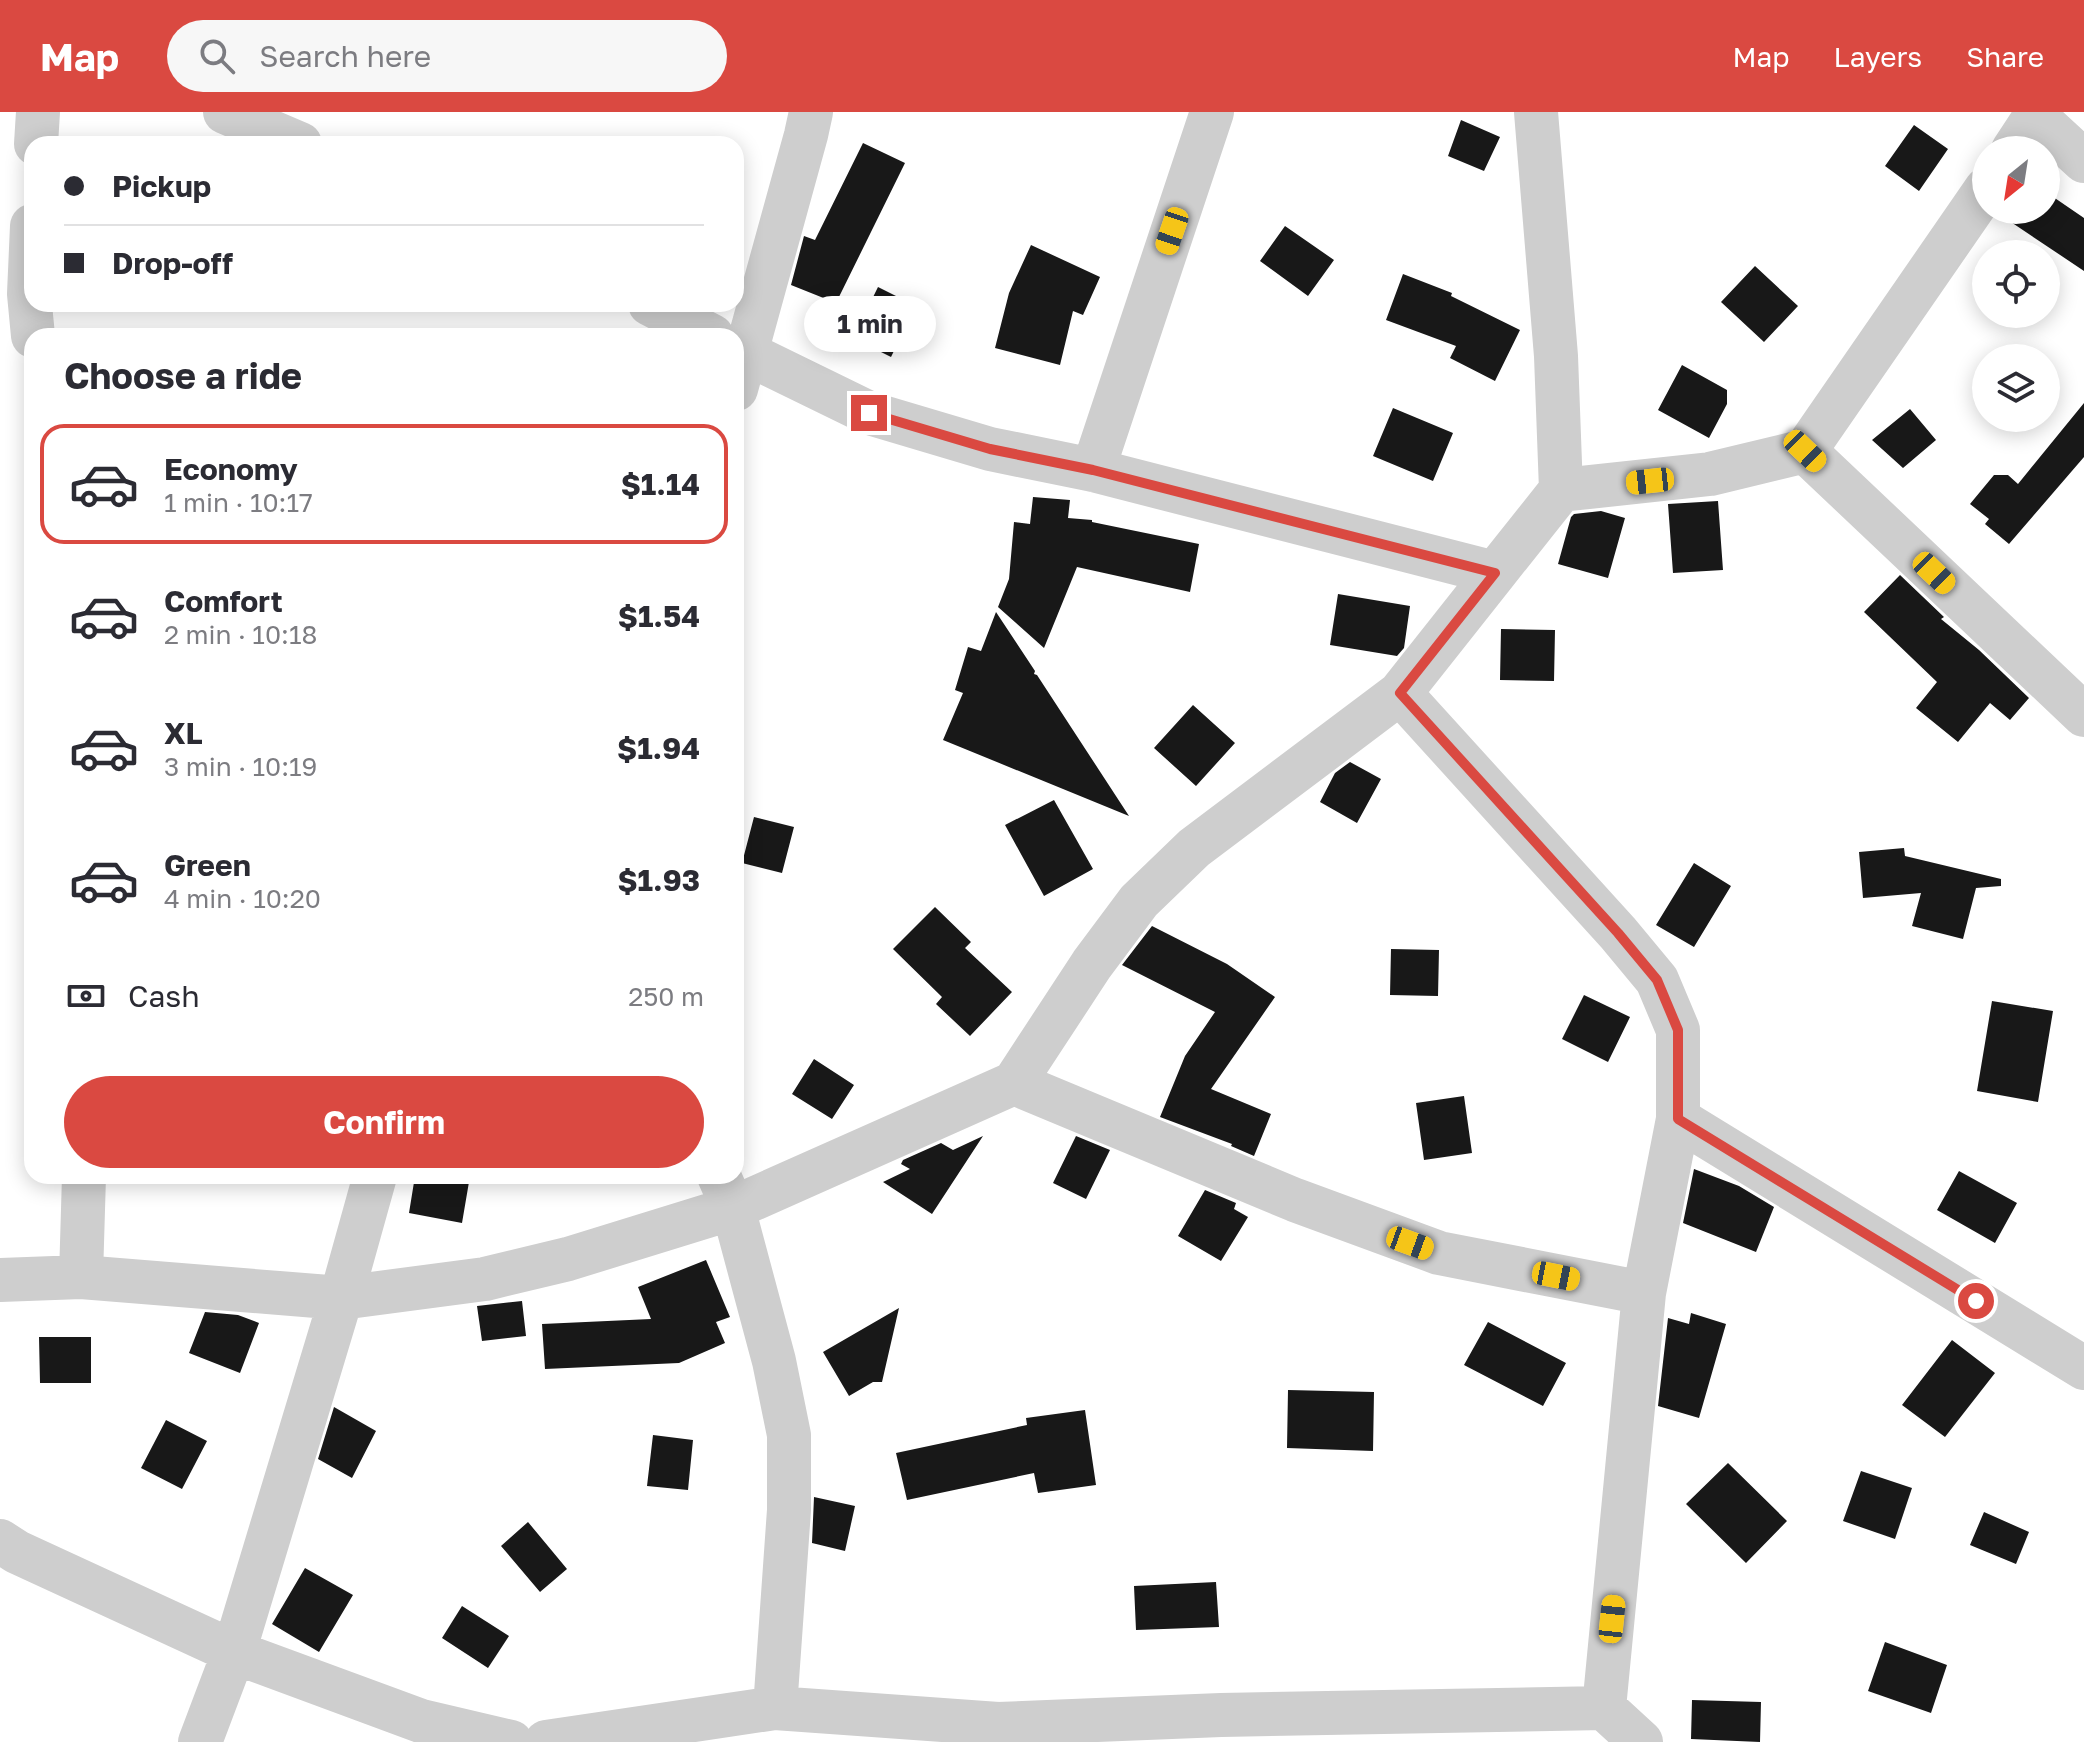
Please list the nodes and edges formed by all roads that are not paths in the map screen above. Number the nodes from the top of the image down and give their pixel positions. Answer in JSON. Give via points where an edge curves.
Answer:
{"nodes":[{"id":1,"x":38,"y":112,"type":"edge"},
{"id":2,"x":225,"y":112,"type":"edge"},
{"id":3,"x":811,"y":112,"type":"edge"},
{"id":4,"x":1212,"y":112,"type":"edge"},
{"id":5,"x":1536,"y":112,"type":"edge"},
{"id":6,"x":2029,"y":126,"type":"edge"},
{"id":7,"x":36,"y":136,"type":"edge"},
{"id":8,"x":281,"y":136,"type":"edge"},
{"id":9,"x":2084,"y":161,"type":"edge"},
{"id":10,"x":1972,"y":209,"type":"edge"},
{"id":11,"x":663,"y":312,"type":"edge"},
{"id":12,"x":688,"y":328,"type":"edge"},
{"id":13,"x":743,"y":328,"type":"edge"},
{"id":14,"x":744,"y":362,"type":"edge"},
{"id":15,"x":1805,"y":451,"type":"junction"},
{"id":16,"x":1093,"y":470,"type":"junction"},
{"id":17,"x":1561,"y":490,"type":"junction"},
{"id":18,"x":1495,"y":573,"type":"junction"},
{"id":19,"x":1400,"y":693,"type":"junction"},
{"id":20,"x":2084,"y":715,"type":"edge"},
{"id":21,"x":1014,"y":1083,"type":"junction"},
{"id":22,"x":1678,"y":1119,"type":"junction"},
{"id":23,"x":84,"y":1184,"type":"edge"},
{"id":24,"x":373,"y":1184,"type":"edge"},
{"id":25,"x":726,"y":1192,"type":"edge"},
{"id":26,"x":81,"y":1277,"type":"junction"},
{"id":27,"x":0,"y":1280,"type":"edge"},
{"id":28,"x":1644,"y":1293,"type":"junction"},
{"id":29,"x":341,"y":1298,"type":"junction"},
{"id":30,"x":2084,"y":1368,"type":"edge"},
{"id":31,"x":0,"y":1541,"type":"edge"},
{"id":32,"x":234,"y":1652,"type":"junction"},
{"id":33,"x":775,"y":1708,"type":"junction"},
{"id":34,"x":1604,"y":1708,"type":"junction"},
{"id":35,"x":1005,"y":1733,"type":"edge"},
{"id":36,"x":200,"y":1742,"type":"edge"},
{"id":37,"x":511,"y":1742,"type":"edge"},
{"id":38,"x":546,"y":1742,"type":"edge"},
{"id":39,"x":1641,"y":1742,"type":"edge"}],
"edges":[{"from":1,"to":7,"type":"street"},
{"from":2,"to":8,"type":"street"},
{"from":3,"to":13,"type":"street"},
{"from":4,"to":16,"type":"street"},
{"from":5,"to":17,"type":"street"},
{"from":6,"to":9,"type":"street"},
{"from":10,"to":15,"type":"street"},
{"from":11,"to":12,"type":"street"},
{"from":14,"to":16,"type":"street","via":[[869,413],[990,449]]},
{"from":15,"to":17,"type":"street","via":[[1710,474]]},
{"from":15,"to":20,"type":"street"},
{"from":16,"to":18,"type":"street"},
{"from":17,"to":18,"type":"street"},
{"from":18,"to":19,"type":"street"},
{"from":19,"to":21,"type":"street","via":[[1194,848],[1139,901]]},
{"from":19,"to":22,"type":"street","via":[[1657,980],[1678,1030]]},
{"from":21,"to":25,"type":"street"},
{"from":21,"to":28,"type":"street","via":[[1295,1200],[1439,1253]]},
{"from":22,"to":28,"type":"street"},
{"from":22,"to":30,"type":"street"},
{"from":23,"to":26,"type":"street"},
{"from":24,"to":29,"type":"street"},
{"from":25,"to":29,"type":"street","via":[[568,1259],[485,1279]]},
{"from":25,"to":33,"type":"street","via":[[774,1361],[789,1435]]},
{"from":26,"to":27,"type":"street"},
{"from":26,"to":29,"type":"street"},
{"from":28,"to":34,"type":"street"},
{"from":29,"to":32,"type":"street"},
{"from":31,"to":32,"type":"street"},
{"from":32,"to":36,"type":"street"},
{"from":32,"to":37,"type":"street","via":[[421,1721]]},
{"from":33,"to":35,"type":"street"},
{"from":33,"to":38,"type":"street"},
{"from":34,"to":35,"type":"street","via":[[1221,1715]]},
{"from":34,"to":39,"type":"street"}]}
